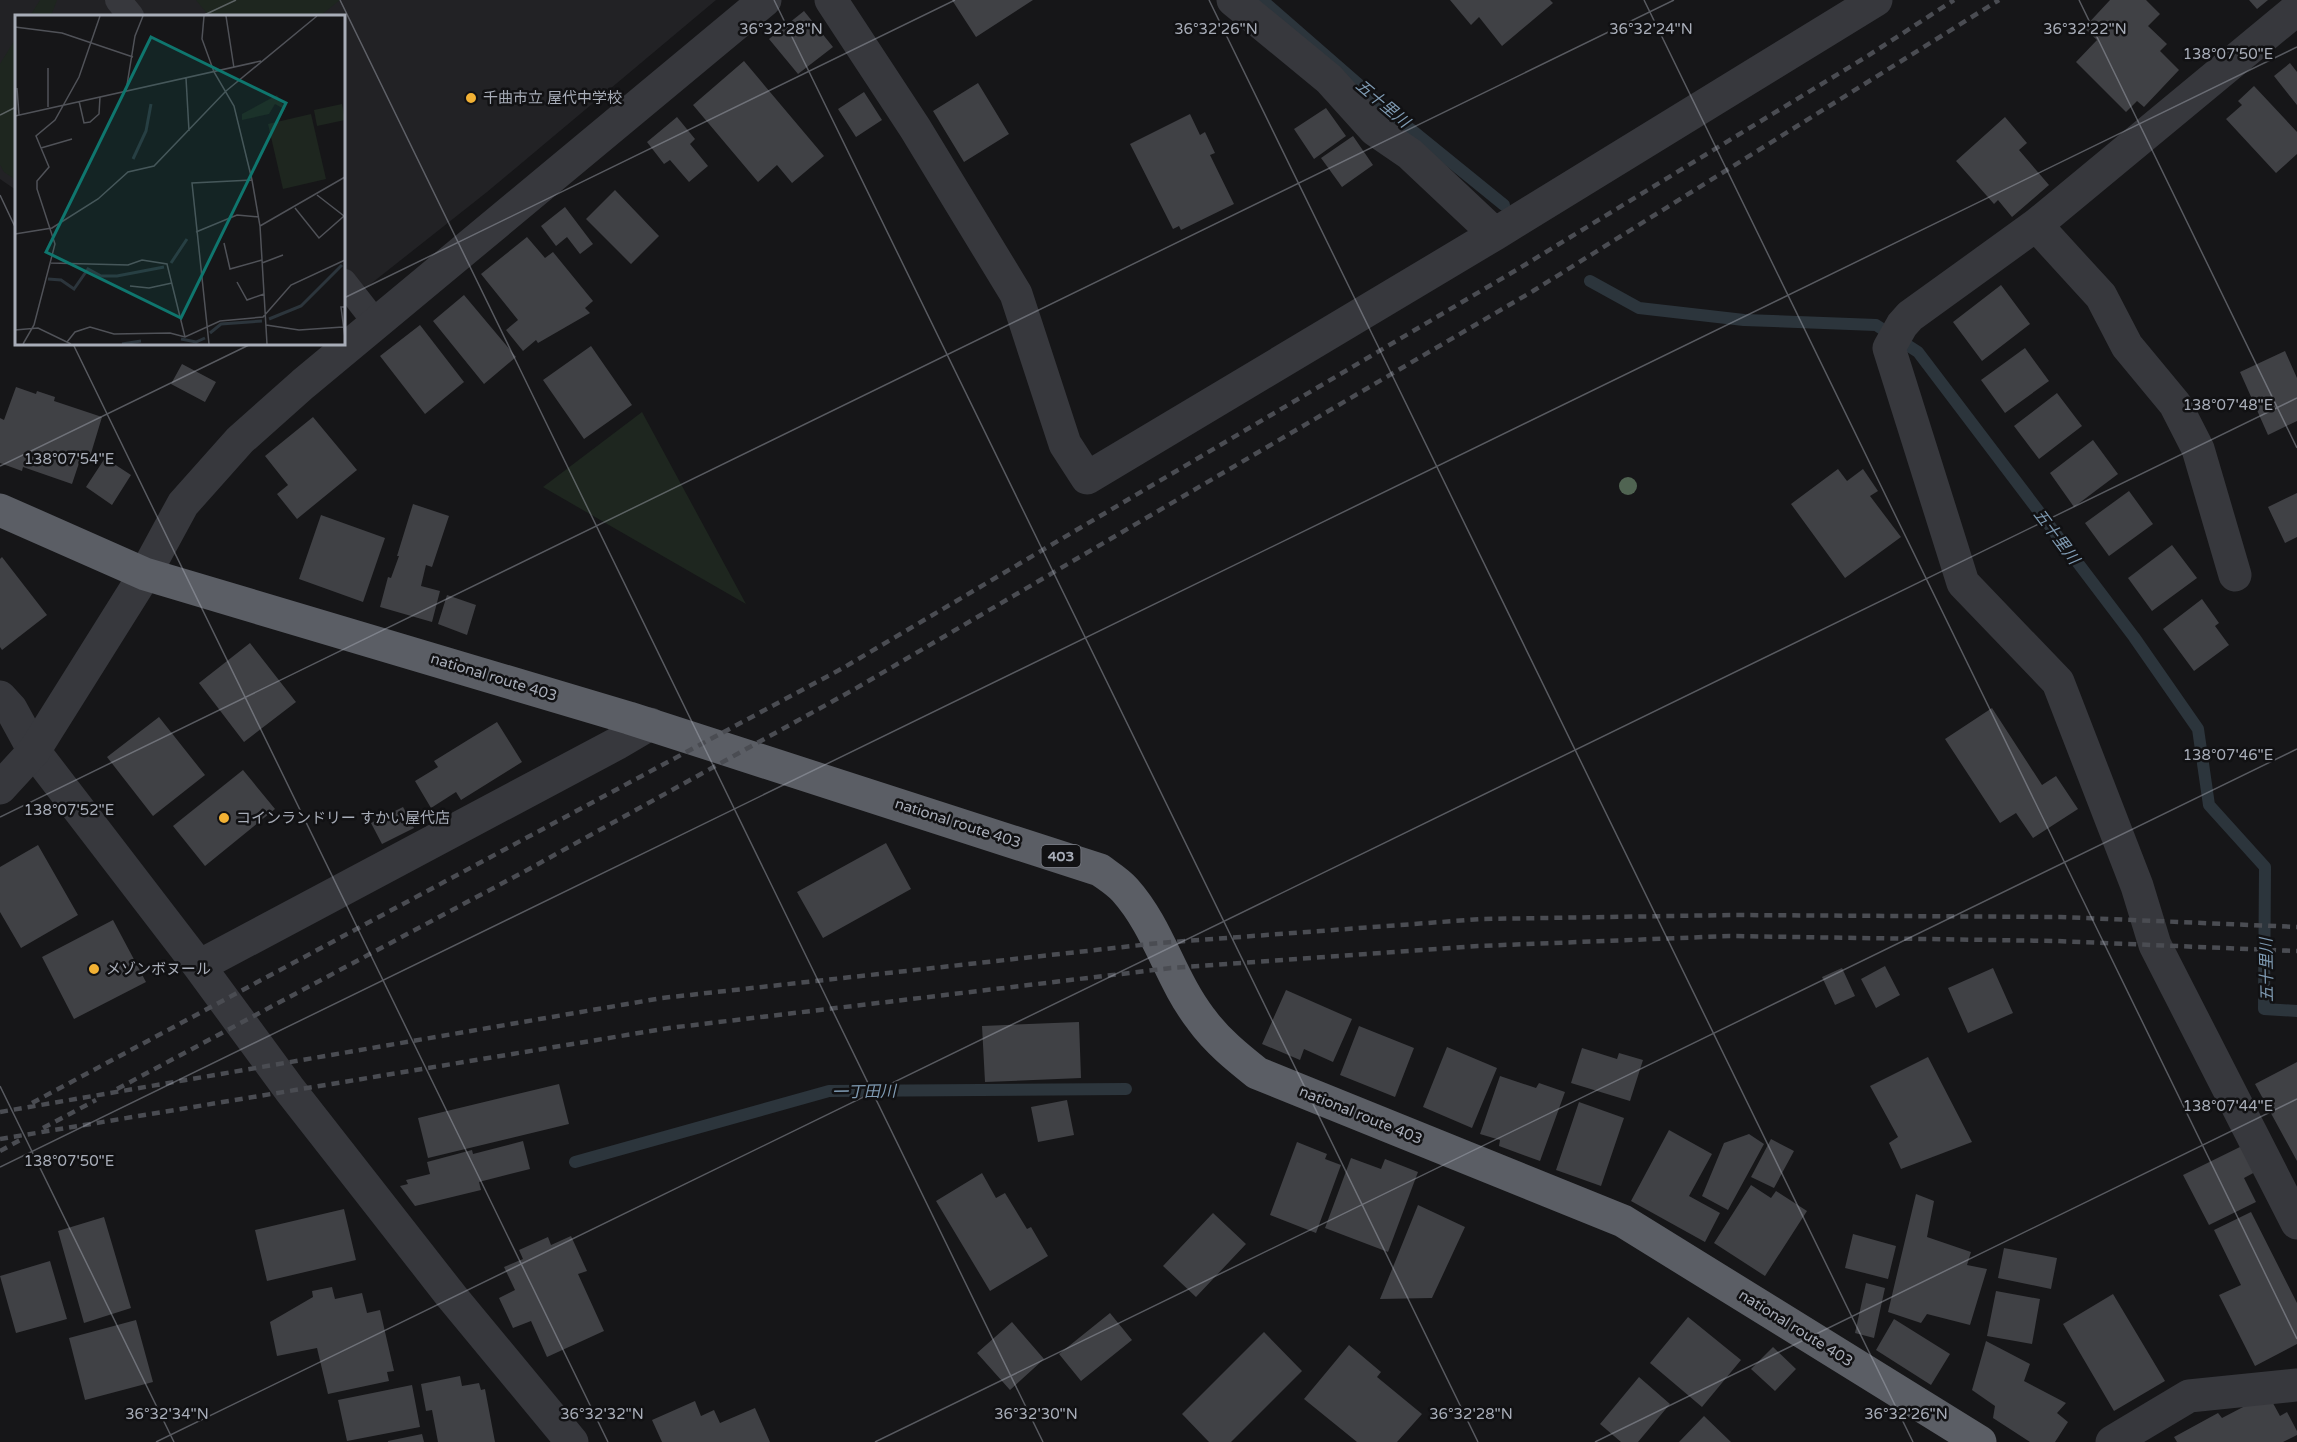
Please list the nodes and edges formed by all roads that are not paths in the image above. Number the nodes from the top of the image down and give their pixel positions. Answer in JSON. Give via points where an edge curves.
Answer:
{"nodes":[{"id":1,"x":118,"y":0,"type":"edge"},
{"id":2,"x":765,"y":0,"type":"edge"},
{"id":3,"x":831,"y":0,"type":"edge"},
{"id":4,"x":1233,"y":0,"type":"edge"},
{"id":5,"x":1876,"y":0,"type":"edge"},
{"id":6,"x":2297,"y":9,"type":"edge"},
{"id":7,"x":130,"y":15,"type":"edge"},
{"id":8,"x":2036,"y":225,"type":"junction"},
{"id":9,"x":1495,"y":234,"type":"junction"},
{"id":10,"x":345,"y":283,"type":"edge"},
{"id":11,"x":376,"y":323,"type":"junction"},
{"id":12,"x":0,"y":510,"type":"edge"},
{"id":13,"x":145,"y":574,"type":"junction"},
{"id":14,"x":2235,"y":575,"type":"dead end"},
{"id":15,"x":0,"y":697,"type":"edge"},
{"id":16,"x":650,"y":724,"type":"junction"},
{"id":17,"x":34,"y":751,"type":"junction"},
{"id":18,"x":0,"y":788,"type":"edge"},
{"id":19,"x":199,"y":966,"type":"junction"},
{"id":20,"x":2297,"y":1223,"type":"edge"},
{"id":21,"x":2297,"y":1385,"type":"edge"},
{"id":22,"x":564,"y":1440,"type":"edge"},
{"id":23,"x":1980,"y":1442,"type":"edge"},
{"id":24,"x":2112,"y":1442,"type":"edge"}],
"edges":[{"from":1,"to":7,"type":"lane"},
{"from":2,"to":11,"type":"street"},
{"from":3,"to":9,"type":"street","via":[[1016,294],[1065,444],[1087,478]]},
{"from":4,"to":9,"type":"street","via":[[1329,79],[1375,130],[1410,154]]},
{"from":5,"to":9,"type":"street"},
{"from":6,"to":8,"type":"street"},
{"from":8,"to":14,"type":"street","via":[[2101,296],[2127,346],[2175,404],[2198,449]]},
{"from":8,"to":20,"type":"street","via":[[1910,316],[1895,337],[1963,583],[2058,682],[2137,886],[2155,945]]},
{"from":10,"to":11,"type":"lane"},
{"from":11,"to":13,"type":"street","via":[[240,440],[183,504]]},
{"from":12,"to":13,"type":"highway","name":"national route 403","number":"403"},
{"from":13,"to":16,"type":"highway","name":"national route 403","number":"403"},
{"from":13,"to":17,"type":"street"},
{"from":15,"to":17,"type":"street"},
{"from":16,"to":19,"type":"street"},
{"from":16,"to":23,"type":"highway","name":"national route 403","number":"403","via":[[1100,870],[1124,888],[1153,929],[1200,1018],[1225,1047],[1257,1073],[1623,1221]]},
{"from":17,"to":18,"type":"street"},
{"from":17,"to":19,"type":"street"},
{"from":19,"to":22,"type":"street","via":[[290,1090]]},
{"from":21,"to":24,"type":"street","via":[[2189,1396]]}]}
